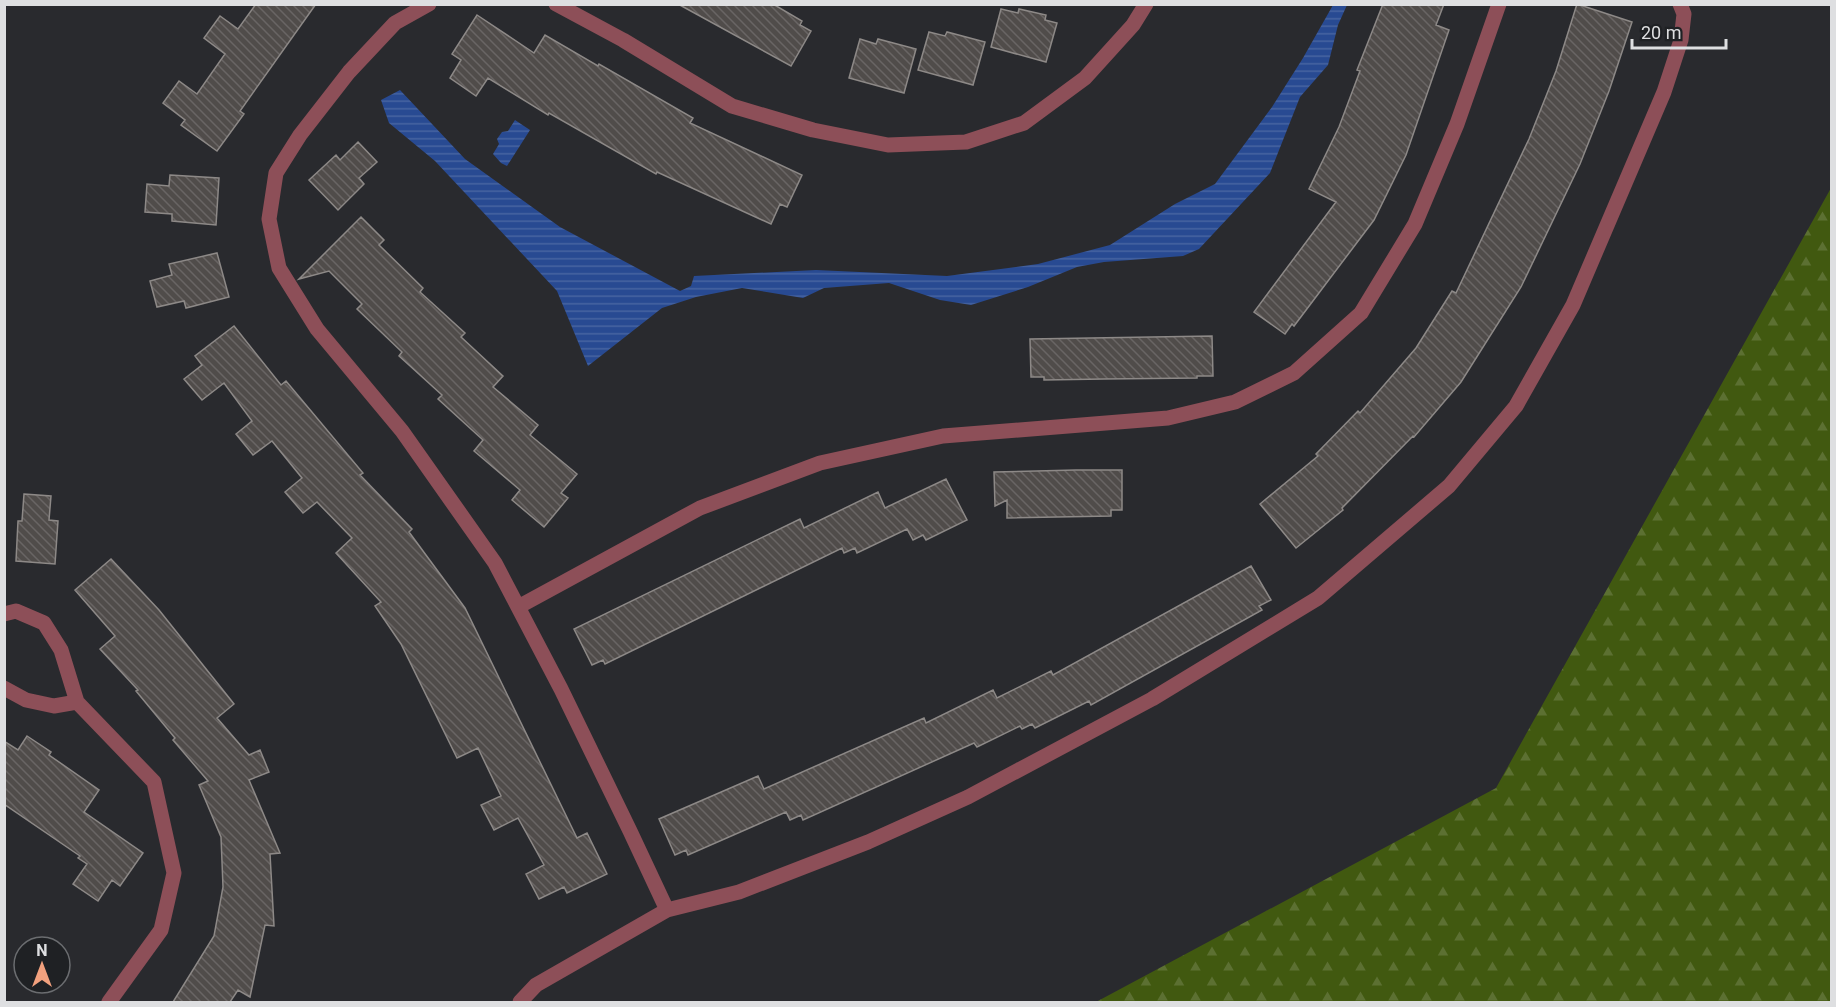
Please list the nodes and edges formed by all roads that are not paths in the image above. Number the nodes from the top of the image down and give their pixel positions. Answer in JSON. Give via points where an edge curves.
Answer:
{"nodes":[{"id":1,"x":429,"y":4,"type":"edge"},
{"id":2,"x":556,"y":4,"type":"edge"},
{"id":3,"x":1146,"y":4,"type":"edge"},
{"id":4,"x":1499,"y":4,"type":"edge"},
{"id":5,"x":1680,"y":4,"type":"edge"},
{"id":6,"x":518,"y":607,"type":"junction"},
{"id":7,"x":4,"y":614,"type":"edge"},
{"id":8,"x":4,"y":688,"type":"edge"},
{"id":9,"x":78,"y":702,"type":"junction"},
{"id":10,"x":667,"y":910,"type":"junction"},
{"id":11,"x":109,"y":1002,"type":"edge"},
{"id":12,"x":520,"y":1002,"type":"edge"}],
"edges":[{"from":1,"to":6,"type":"street","via":[[395,23],[349,72],[300,135],[276,173],[269,219],[279,268],[317,329],[402,431],[495,563]]},
{"from":2,"to":3,"type":"street","via":[[732,106],[813,130],[888,145],[966,142],[1024,123],[1085,78],[1133,25]]},
{"from":4,"to":6,"type":"street","via":[[1457,124],[1415,224],[1361,313],[1294,373],[1234,402],[1168,417],[943,436],[820,463],[700,508]]},
{"from":5,"to":10,"type":"street","via":[[1684,14],[1681,40],[1664,92],[1573,305],[1516,406],[1449,486],[1318,598],[1142,705],[968,797],[868,842],[739,892]]},
{"from":6,"to":10,"type":"street"},
{"from":7,"to":9,"type":"street","via":[[16,611],[44,623],[61,650]]},
{"from":8,"to":9,"type":"street","via":[[26,700],[54,706]]},
{"from":9,"to":11,"type":"street","via":[[154,782],[174,873],[161,930]]},
{"from":10,"to":12,"type":"street","via":[[536,985]]}]}
